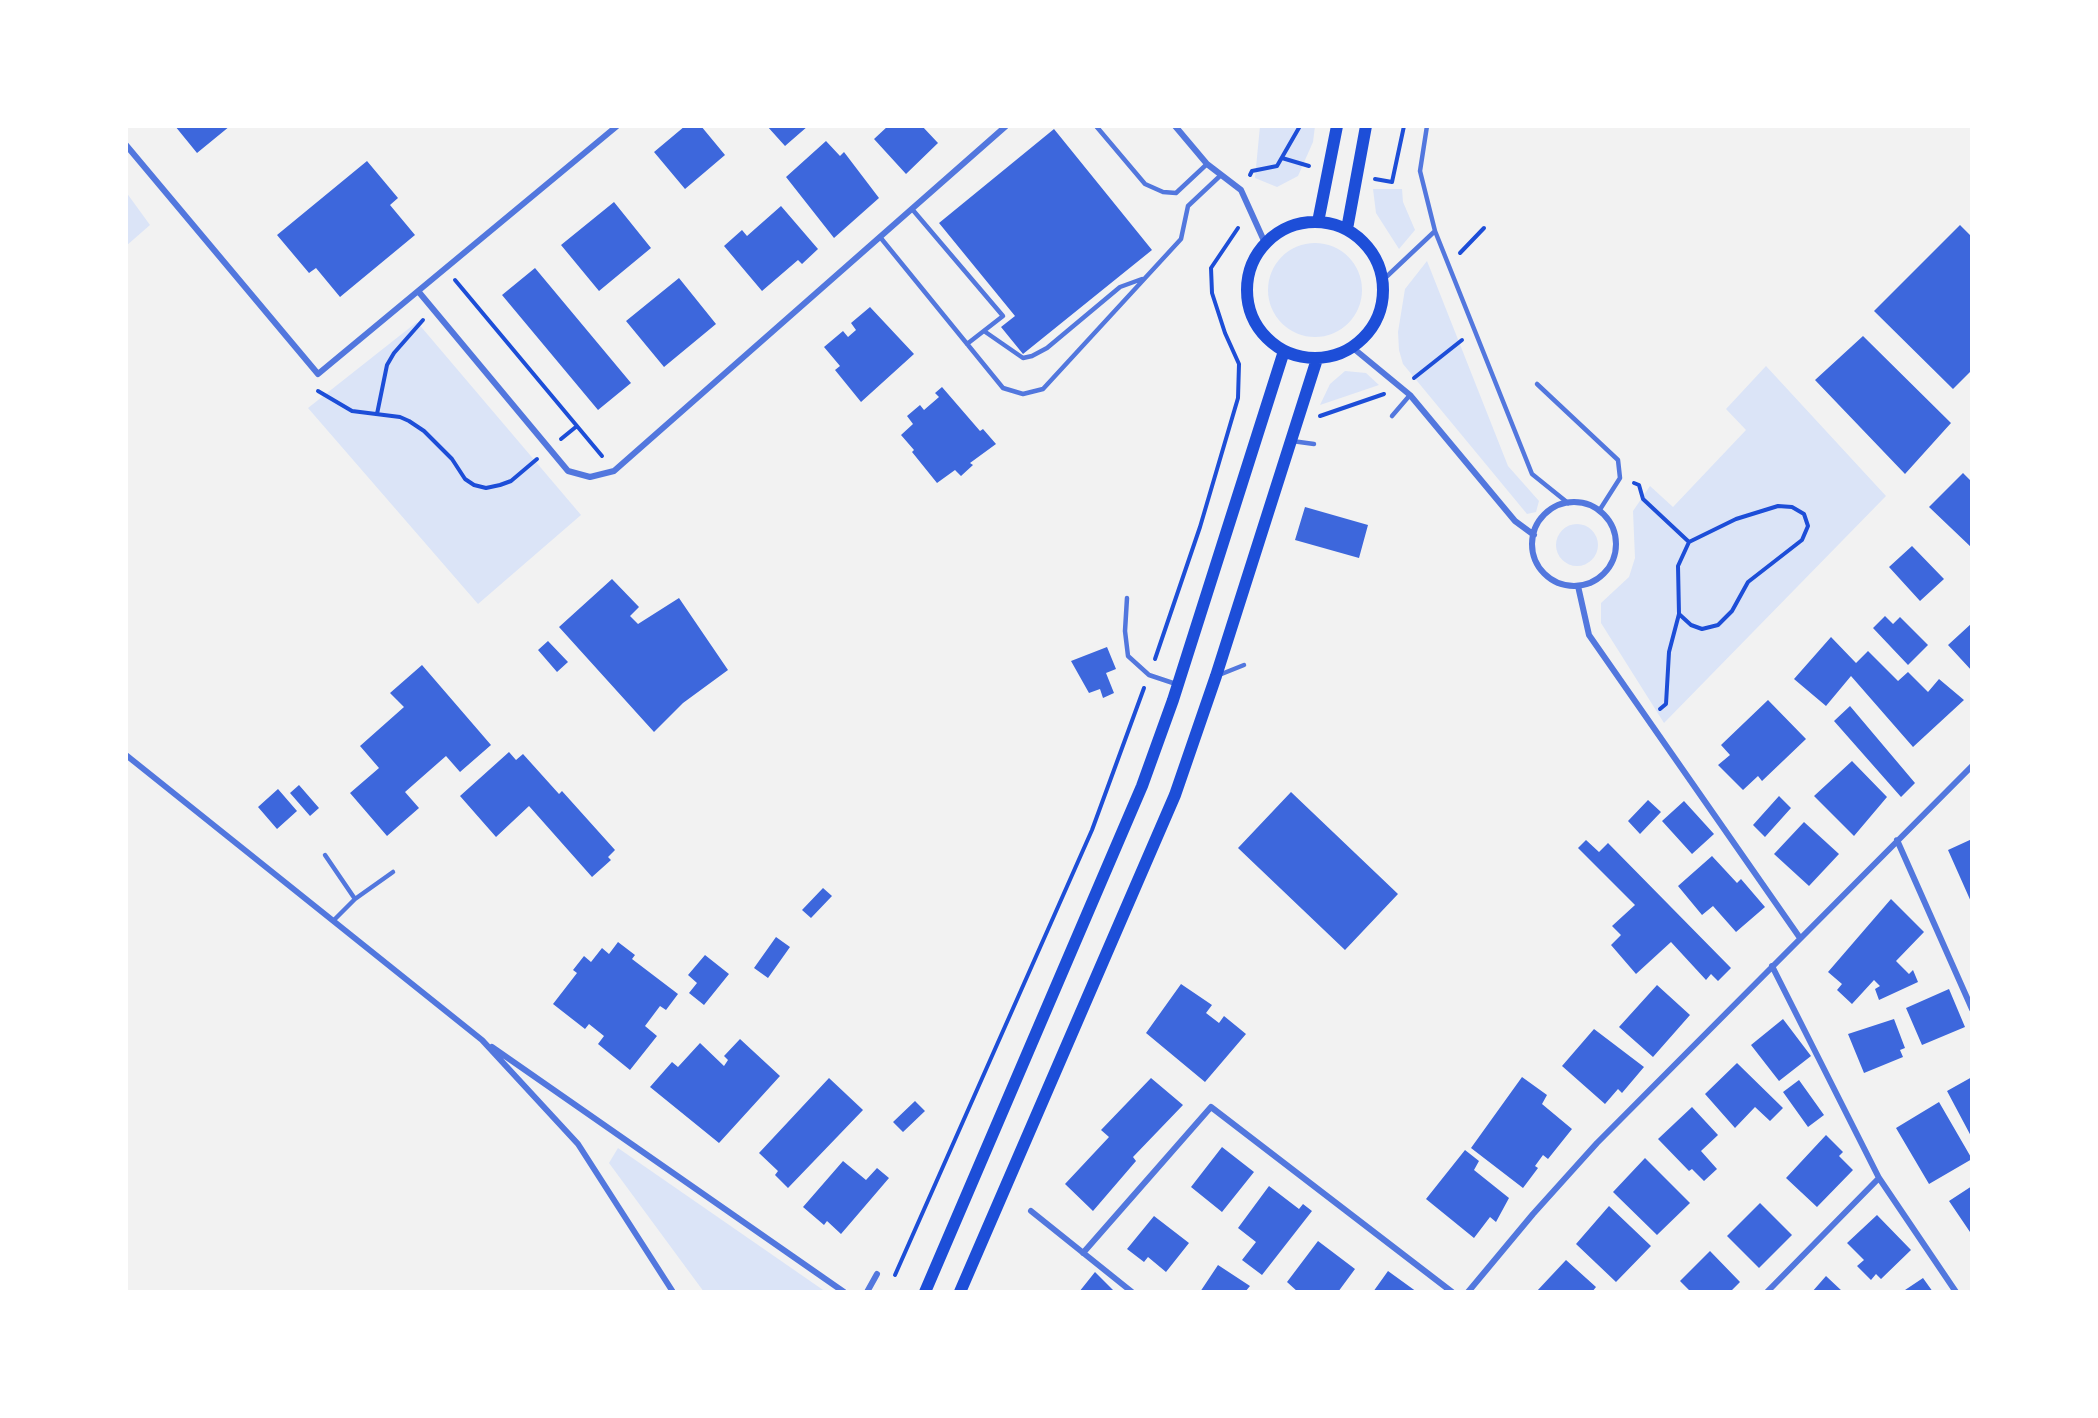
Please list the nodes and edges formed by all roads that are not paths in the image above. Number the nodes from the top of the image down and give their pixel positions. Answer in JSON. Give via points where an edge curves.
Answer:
{"nodes":[{"id":1,"x":617,"y":126,"type":"edge"},
{"id":2,"x":1006,"y":126,"type":"edge"},
{"id":3,"x":1096,"y":126,"type":"edge"},
{"id":4,"x":1175,"y":126,"type":"edge"},
{"id":5,"x":1337,"y":126,"type":"edge"},
{"id":6,"x":1366,"y":126,"type":"edge"},
{"id":7,"x":1427,"y":126,"type":"edge"},
{"id":8,"x":126,"y":145,"type":"edge"},
{"id":9,"x":1207,"y":164,"type":"junction"},
{"id":10,"x":1221,"y":175,"type":"junction"},
{"id":11,"x":912,"y":209,"type":"junction"},
{"id":12,"x":1318,"y":222,"type":"junction"},
{"id":13,"x":1347,"y":230,"type":"junction"},
{"id":14,"x":1435,"y":231,"type":"junction"},
{"id":15,"x":880,"y":237,"type":"junction"},
{"id":16,"x":1265,"y":243,"type":"junction"},
{"id":17,"x":1143,"y":279,"type":"junction"},
{"id":18,"x":1383,"y":280,"type":"junction"},
{"id":19,"x":418,"y":291,"type":"junction"},
{"id":20,"x":984,"y":331,"type":"junction"},
{"id":21,"x":968,"y":344,"type":"junction"},
{"id":22,"x":1353,"y":348,"type":"junction"},
{"id":23,"x":1284,"y":351,"type":"junction"},
{"id":24,"x":1317,"y":359,"type":"junction"},
{"id":25,"x":1537,"y":384,"type":"dead end"},
{"id":26,"x":1410,"y":394,"type":"junction"},
{"id":27,"x":1392,"y":416,"type":"dead end"},
{"id":28,"x":1290,"y":440,"type":"junction"},
{"id":29,"x":1314,"y":444,"type":"dead end"},
{"id":30,"x":1568,"y":503,"type":"junction"},
{"id":31,"x":1599,"y":511,"type":"junction"},
{"id":32,"x":1534,"y":535,"type":"junction"},
{"id":33,"x":1578,"y":586,"type":"junction"},
{"id":34,"x":1127,"y":598,"type":"dead end"},
{"id":35,"x":1244,"y":664,"type":"dead end"},
{"id":36,"x":1216,"y":676,"type":"junction"},
{"id":37,"x":1178,"y":685,"type":"junction"},
{"id":38,"x":126,"y":755,"type":"edge"},
{"id":39,"x":1972,"y":766,"type":"edge"},
{"id":40,"x":1897,"y":840,"type":"junction"},
{"id":41,"x":325,"y":855,"type":"dead end"},
{"id":42,"x":393,"y":872,"type":"dead end"},
{"id":43,"x":355,"y":899,"type":"junction"},
{"id":44,"x":333,"y":921,"type":"junction"},
{"id":45,"x":1800,"y":938,"type":"junction"},
{"id":46,"x":1772,"y":966,"type":"junction"},
{"id":47,"x":1972,"y":1009,"type":"edge"},
{"id":48,"x":482,"y":1040,"type":"junction"},
{"id":49,"x":1879,"y":1178,"type":"junction"},
{"id":50,"x":1031,"y":1212,"type":"dead end"},
{"id":51,"x":1083,"y":1252,"type":"junction"},
{"id":52,"x":877,"y":1274,"type":"dead end"},
{"id":53,"x":673,"y":1292,"type":"edge"},
{"id":54,"x":844,"y":1292,"type":"edge"},
{"id":55,"x":867,"y":1292,"type":"edge"},
{"id":56,"x":925,"y":1292,"type":"edge"},
{"id":57,"x":960,"y":1292,"type":"edge"},
{"id":58,"x":1132,"y":1292,"type":"edge"},
{"id":59,"x":1452,"y":1292,"type":"edge"},
{"id":60,"x":1468,"y":1292,"type":"edge"},
{"id":61,"x":1767,"y":1292,"type":"edge"},
{"id":62,"x":1956,"y":1292,"type":"edge"}],
"edges":[{"from":1,"to":19,"type":"street"},
{"from":2,"to":11,"type":"street"},
{"from":3,"to":9,"type":"lane","via":[[1145,184],[1163,192],[1176,193]]},
{"from":4,"to":9,"type":"street"},
{"from":5,"to":12,"type":"main road"},
{"from":6,"to":13,"type":"main road"},
{"from":7,"to":14,"type":"lane","via":[[1420,171]]},
{"from":8,"to":19,"type":"street","via":[[318,374]]},
{"from":9,"to":10,"type":"street"},
{"from":10,"to":16,"type":"street","via":[[1241,190]]},
{"from":10,"to":17,"type":"lane","via":[[1188,206],[1180,239]]},
{"from":11,"to":15,"type":"street"},
{"from":11,"to":20,"type":"lane","via":[[1003,316]]},
{"from":12,"to":13,"type":"main road"},
{"from":12,"to":16,"type":"main road","via":[[1298,224]]},
{"from":13,"to":18,"type":"main road","via":[[1364,242],[1377,260]]},
{"from":14,"to":18,"type":"lane"},
{"from":14,"to":30,"type":"lane","via":[[1532,474]]},
{"from":15,"to":19,"type":"street","via":[[614,471],[590,477],[568,471]]},
{"from":15,"to":21,"type":"lane"},
{"from":16,"to":23,"type":"main road","via":[[1253,260],[1247,280],[1247,302],[1266,339]]},
{"from":17,"to":20,"type":"lane","via":[[1120,287],[1032,356],[1023,358]]},
{"from":17,"to":21,"type":"lane","via":[[1042,389],[1023,394],[1004,388]]},
{"from":18,"to":22,"type":"main road","via":[[1378,319]]},
{"from":20,"to":21,"type":"lane"},
{"from":22,"to":24,"type":"main road"},
{"from":22,"to":26,"type":"street"},
{"from":23,"to":24,"type":"main road"},
{"from":23,"to":37,"type":"main road"},
{"from":24,"to":28,"type":"main road"},
{"from":25,"to":31,"type":"lane","via":[[1618,460],[1620,478]]},
{"from":26,"to":27,"type":"lane"},
{"from":26,"to":32,"type":"street","via":[[1515,521]]},
{"from":28,"to":29,"type":"lane"},
{"from":28,"to":36,"type":"main road"},
{"from":30,"to":31,"type":"street"},
{"from":30,"to":32,"type":"street","via":[[1546,514]]},
{"from":31,"to":33,"type":"street","via":[[1615,534],[1614,556],[1604,574]]},
{"from":32,"to":33,"type":"street","via":[[1533,548],[1543,572],[1565,585]]},
{"from":33,"to":45,"type":"street","via":[[1589,635]]},
{"from":34,"to":37,"type":"lane","via":[[1128,656],[1149,675]]},
{"from":35,"to":36,"type":"lane"},
{"from":36,"to":57,"type":"main road","via":[[1175,795]]},
{"from":37,"to":56,"type":"main road","via":[[1142,786]]},
{"from":38,"to":44,"type":"street"},
{"from":39,"to":40,"type":"street"},
{"from":40,"to":45,"type":"street"},
{"from":40,"to":47,"type":"street"},
{"from":41,"to":43,"type":"lane"},
{"from":42,"to":43,"type":"lane"},
{"from":43,"to":44,"type":"lane"},
{"from":44,"to":48,"type":"street"},
{"from":45,"to":46,"type":"street"},
{"from":46,"to":49,"type":"street"},
{"from":46,"to":60,"type":"street","via":[[1597,1143]]},
{"from":48,"to":53,"type":"street","via":[[578,1144]]},
{"from":48,"to":54,"type":"street"},
{"from":49,"to":61,"type":"street"},
{"from":49,"to":62,"type":"street"},
{"from":50,"to":51,"type":"street"},
{"from":51,"to":58,"type":"street"},
{"from":51,"to":59,"type":"street","via":[[1211,1107]]},
{"from":52,"to":55,"type":"street"}]}
